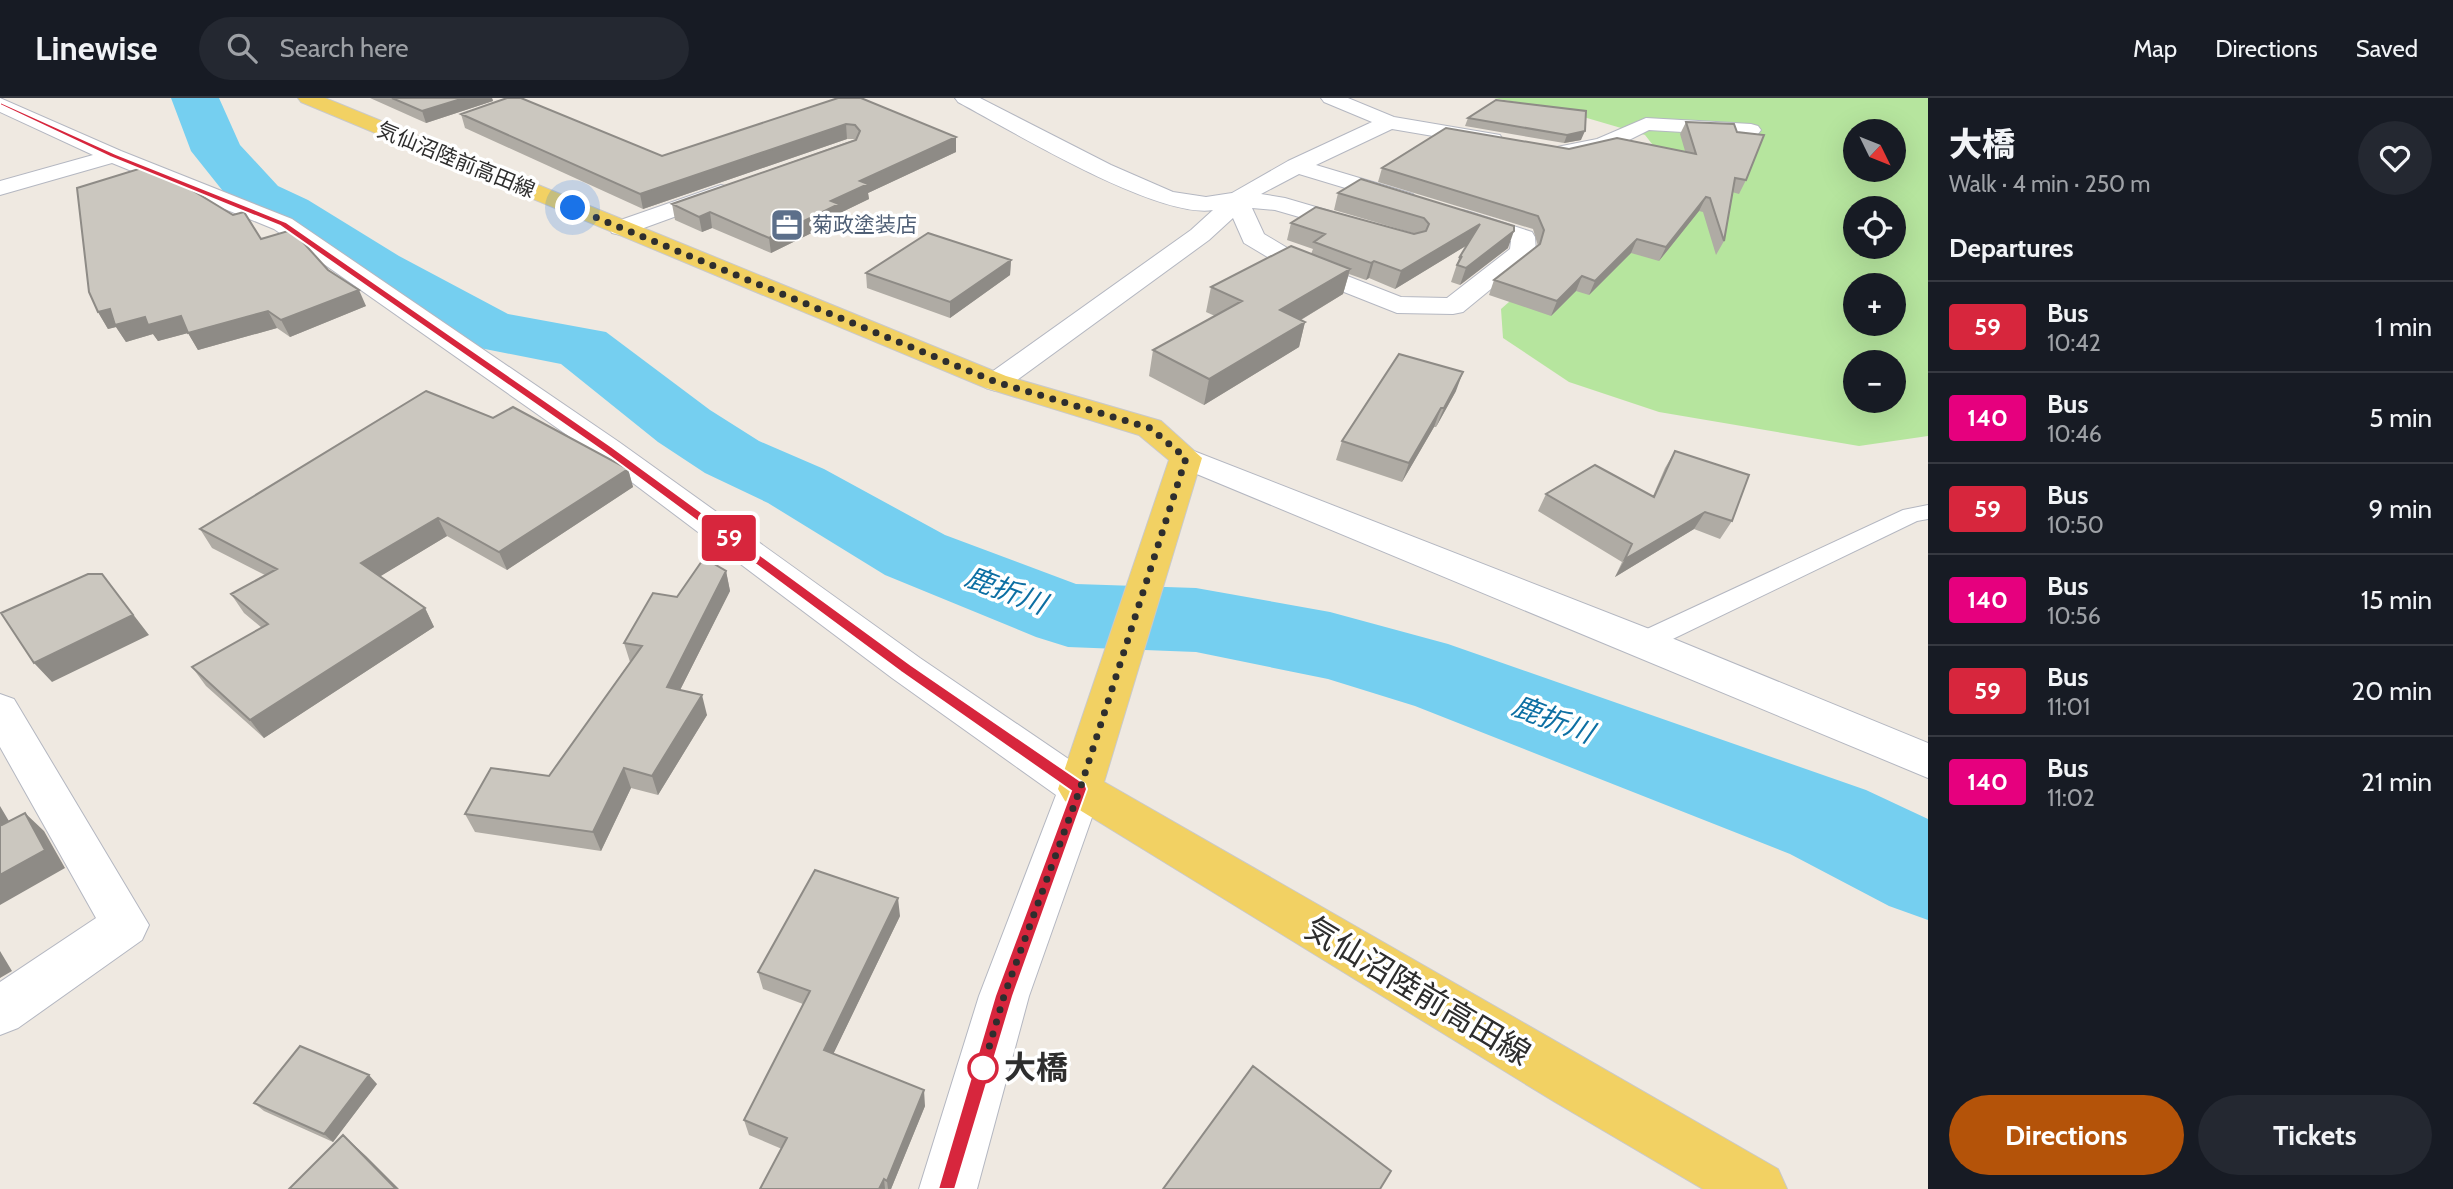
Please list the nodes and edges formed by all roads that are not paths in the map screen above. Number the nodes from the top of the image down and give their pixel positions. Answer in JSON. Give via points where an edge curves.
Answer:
{"nodes":[{"id":1,"x":308,"y":98,"type":"edge"},
{"id":2,"x":965,"y":98,"type":"edge"},
{"id":3,"x":1331,"y":98,"type":"edge"},
{"id":4,"x":0,"y":104,"type":"edge"},
{"id":5,"x":1389,"y":122,"type":"junction"},
{"id":6,"x":1751,"y":130,"type":"dead end"},
{"id":7,"x":1510,"y":143,"type":"edge"},
{"id":8,"x":1551,"y":150,"type":"edge"},
{"id":9,"x":113,"y":156,"type":"junction"},
{"id":10,"x":1296,"y":166,"type":"junction"},
{"id":11,"x":747,"y":183,"type":"edge"},
{"id":12,"x":0,"y":187,"type":"edge"},
{"id":13,"x":1237,"y":199,"type":"junction"},
{"id":14,"x":621,"y":228,"type":"junction"},
{"id":15,"x":1382,"y":234,"type":"edge"},
{"id":16,"x":996,"y":382,"type":"junction"},
{"id":17,"x":1186,"y":458,"type":"junction"},
{"id":18,"x":1922,"y":516,"type":"edge"},
{"id":19,"x":1643,"y":642,"type":"junction"},
{"id":20,"x":0,"y":710,"type":"edge"},
{"id":21,"x":1928,"y":761,"type":"edge"},
{"id":22,"x":1080,"y":789,"type":"junction"},
{"id":23,"x":0,"y":1011,"type":"edge"},
{"id":24,"x":948,"y":1189,"type":"edge"},
{"id":25,"x":1758,"y":1189,"type":"edge"}],
"edges":[{"from":1,"to":14,"type":"main road","name":"気仙沼陸前高田線"},
{"from":2,"to":13,"type":"street","via":[[1103,170],[1168,198],[1206,204]]},
{"from":3,"to":5,"type":"street"},
{"from":4,"to":9,"type":"street"},
{"from":5,"to":7,"type":"street"},
{"from":5,"to":10,"type":"street"},
{"from":6,"to":8,"type":"street","via":[[1646,124],[1603,145],[1564,153]]},
{"from":9,"to":12,"type":"street"},
{"from":9,"to":22,"type":"street","via":[[283,224],[608,449],[906,668]]},
{"from":10,"to":13,"type":"street"},
{"from":10,"to":13,"type":"street","via":[[1523,237],[1523,252],[1453,306],[1397,304],[1300,266],[1253,238]]},
{"from":11,"to":14,"type":"street"},
{"from":13,"to":15,"type":"street","via":[[1277,203]]},
{"from":13,"to":16,"type":"street","via":[[1200,235]]},
{"from":14,"to":16,"type":"main road","name":"気仙沼陸前高田線"},
{"from":16,"to":17,"type":"main road","name":"気仙沼陸前高田線","via":[[1150,428]]},
{"from":17,"to":19,"type":"street"},
{"from":17,"to":22,"type":"main road"},
{"from":18,"to":19,"type":"lane"},
{"from":19,"to":21,"type":"street"},
{"from":20,"to":23,"type":"street","via":[[125,925]]},
{"from":22,"to":24,"type":"street","via":[[1004,996]]},
{"from":22,"to":25,"type":"main road","name":"気仙沼陸前高田線"}]}
